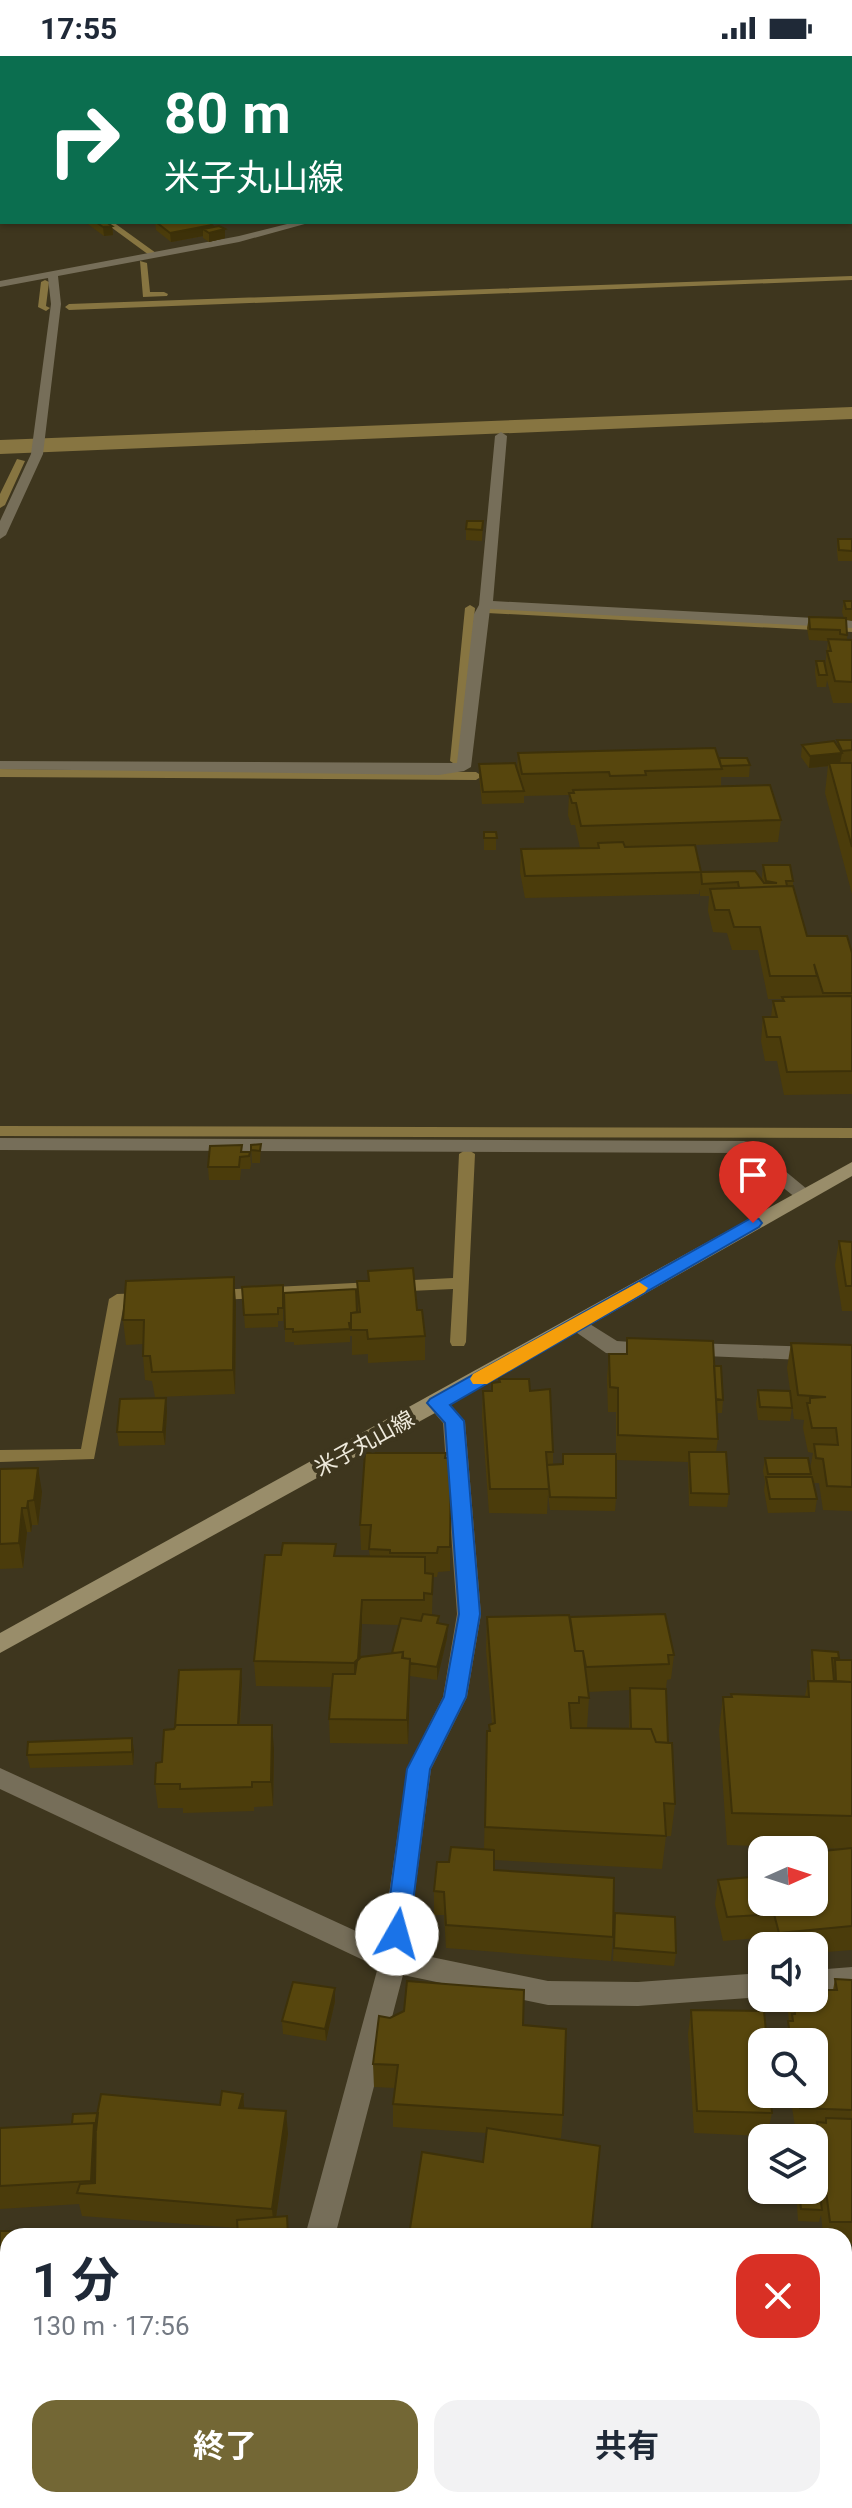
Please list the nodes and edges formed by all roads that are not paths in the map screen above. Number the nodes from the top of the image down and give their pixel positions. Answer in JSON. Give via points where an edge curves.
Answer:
{"nodes":[{"id":1,"x":299,"y":224,"type":"edge"},
{"id":2,"x":54,"y":279,"type":"junction"},
{"id":3,"x":0,"y":284,"type":"edge"},
{"id":4,"x":501,"y":436,"type":"dead end"},
{"id":5,"x":0,"y":535,"type":"edge"},
{"id":6,"x":486,"y":605,"type":"junction"},
{"id":7,"x":852,"y":624,"type":"edge"},
{"id":8,"x":0,"y":765,"type":"edge"},
{"id":9,"x":0,"y":1144,"type":"edge"},
{"id":10,"x":852,"y":1168,"type":"edge"},
{"id":11,"x":803,"y":1194,"type":"junction"},
{"id":12,"x":577,"y":1323,"type":"junction"},
{"id":13,"x":852,"y":1355,"type":"edge"},
{"id":14,"x":437,"y":1403,"type":"junction"},
{"id":15,"x":0,"y":1644,"type":"edge"},
{"id":16,"x":0,"y":1778,"type":"edge"},
{"id":17,"x":393,"y":1961,"type":"junction"},
{"id":18,"x":852,"y":1979,"type":"edge"},
{"id":19,"x":828,"y":1981,"type":"edge"},
{"id":20,"x":748,"y":1986,"type":"edge"},
{"id":21,"x":322,"y":2228,"type":"edge"}],
"edges":[{"from":1,"to":2,"type":"street"},
{"from":2,"to":3,"type":"street"},
{"from":2,"to":5,"type":"street","via":[[37,454]]},
{"from":4,"to":6,"type":"street"},
{"from":6,"to":7,"type":"street"},
{"from":6,"to":8,"type":"street","via":[[464,767]]},
{"from":9,"to":11,"type":"street","via":[[744,1147]]},
{"from":10,"to":11,"type":"main road","name":"米子丸山線"},
{"from":11,"to":12,"type":"main road","name":"米子丸山線"},
{"from":12,"to":13,"type":"street","via":[[613,1348]]},
{"from":12,"to":14,"type":"main road","name":"米子丸山線"},
{"from":14,"to":15,"type":"main road","name":"米子丸山線"},
{"from":14,"to":17,"type":"street","via":[[454,1421],[469,1614],[455,1697],[419,1769]]},
{"from":16,"to":17,"type":"street"},
{"from":17,"to":20,"type":"street","via":[[548,1993],[638,1994]]},
{"from":17,"to":21,"type":"street"},
{"from":18,"to":19,"type":"street"}]}
